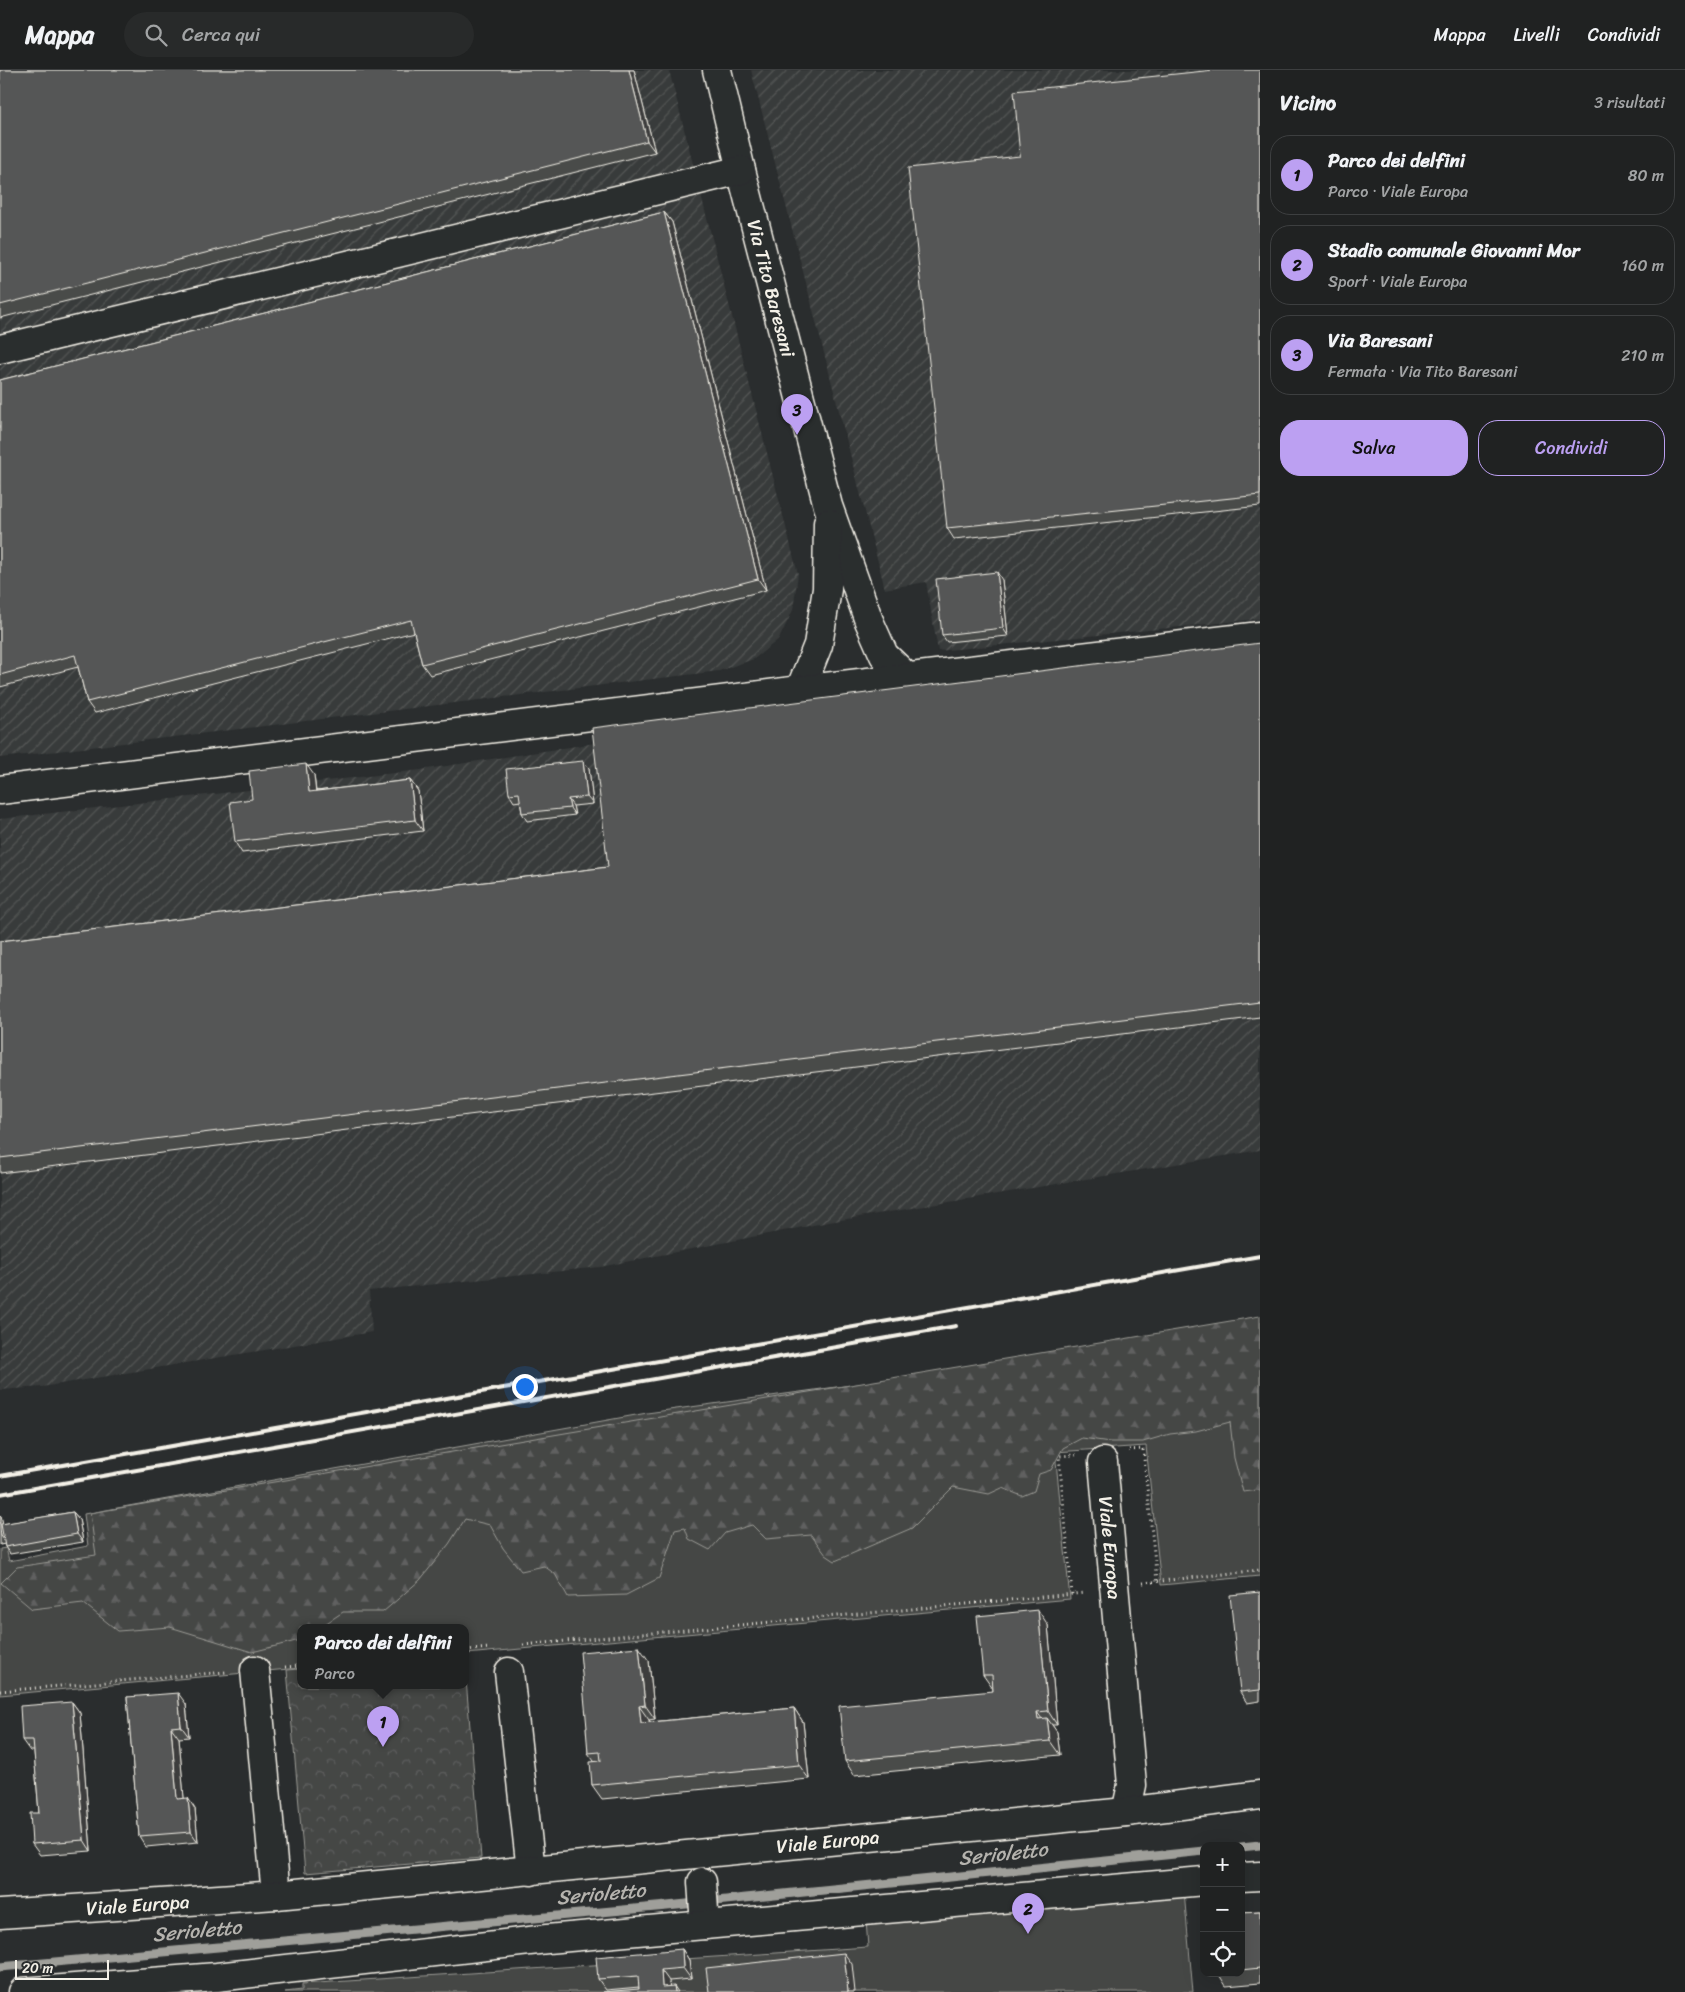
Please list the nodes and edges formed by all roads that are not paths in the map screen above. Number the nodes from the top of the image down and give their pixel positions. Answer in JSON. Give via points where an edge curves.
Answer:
{"nodes":[{"id":1,"x":717,"y":70,"type":"edge"},
{"id":2,"x":740,"y":170,"type":"junction"},
{"id":3,"x":0,"y":349,"type":"edge"},
{"id":4,"x":828,"y":506,"type":"junction"},
{"id":5,"x":1260,"y":636,"type":"edge"},
{"id":6,"x":908,"y":678,"type":"junction"},
{"id":7,"x":800,"y":690,"type":"junction"},
{"id":8,"x":0,"y":790,"type":"edge"},
{"id":9,"x":1103,"y":1462,"type":"dead end"},
{"id":10,"x":512,"y":1659,"type":"road end"},
{"id":11,"x":255,"y":1670,"type":"road end"},
{"id":12,"x":1260,"y":1795,"type":"edge"},
{"id":13,"x":1126,"y":1812,"type":"junction"},
{"id":14,"x":531,"y":1871,"type":"junction"},
{"id":15,"x":1260,"y":1876,"type":"edge"},
{"id":16,"x":1245,"y":1877,"type":"edge"},
{"id":17,"x":1200,"y":1880,"type":"edge"},
{"id":18,"x":276,"y":1896,"type":"junction"},
{"id":19,"x":0,"y":1914,"type":"edge"},
{"id":20,"x":23,"y":1992,"type":"edge"}],
"edges":[{"from":1,"to":2,"type":"street","name":"Via Tito Baresani"},
{"from":2,"to":3,"type":"street"},
{"from":2,"to":4,"type":"street","name":"Via Tito Baresani"},
{"from":4,"to":6,"type":"street","name":"Via Tito Baresani","via":[[884,655]]},
{"from":4,"to":7,"type":"street","name":"Via Tito Baresani","via":[[827,589],[818,645]]},
{"from":5,"to":6,"type":"street"},
{"from":6,"to":7,"type":"street"},
{"from":7,"to":8,"type":"street"},
{"from":9,"to":13,"type":"street","name":"Viale Europa","via":[[1132,1785]]},
{"from":10,"to":14,"type":"street"},
{"from":11,"to":18,"type":"street"},
{"from":12,"to":13,"type":"street","name":"Viale Europa"},
{"from":13,"to":14,"type":"street","name":"Viale Europa"},
{"from":14,"to":18,"type":"street","name":"Viale Europa"},
{"from":15,"to":16,"type":"street"},
{"from":17,"to":20,"type":"street","via":[[703,1903],[547,1939],[217,1976]]},
{"from":18,"to":19,"type":"street","name":"Viale Europa"}]}
